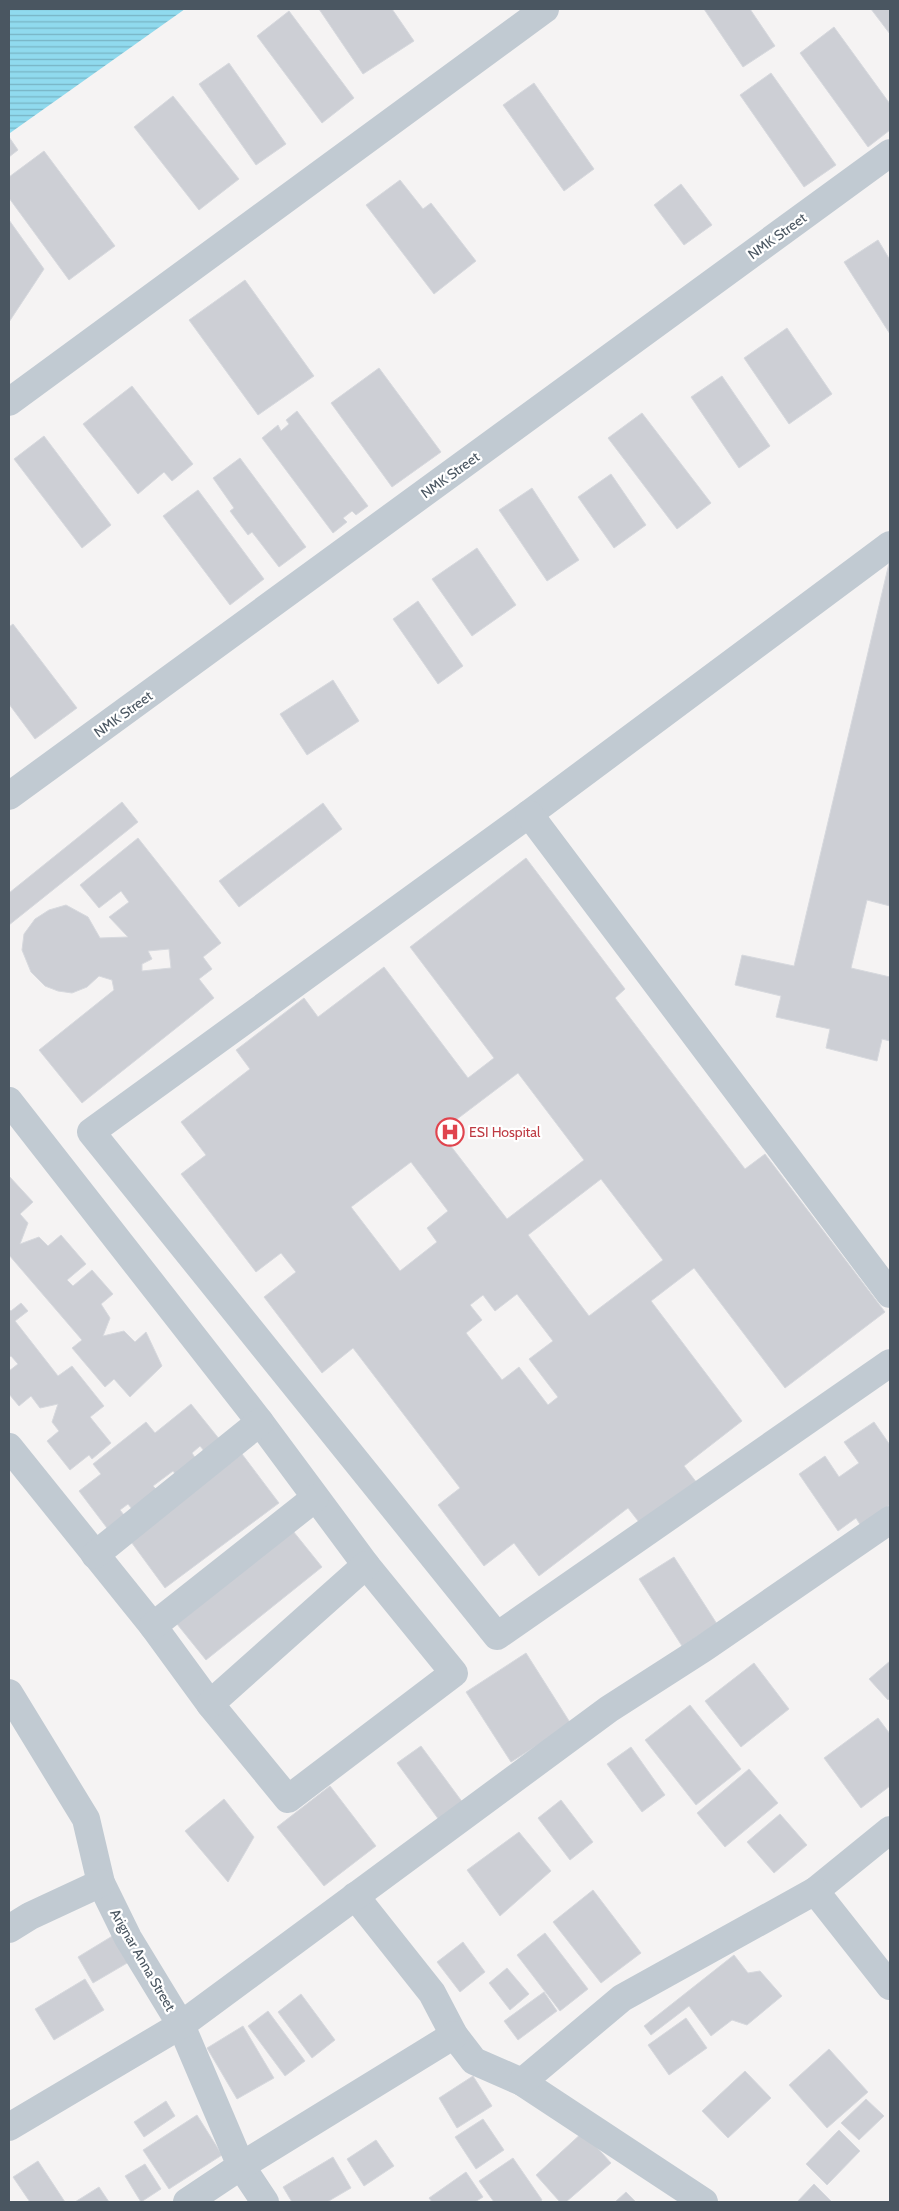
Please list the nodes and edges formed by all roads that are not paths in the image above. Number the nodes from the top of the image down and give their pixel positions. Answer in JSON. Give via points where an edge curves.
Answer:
{"nodes":[{"id":1,"x":545,"y":9,"type":"edge"},
{"id":2,"x":890,"y":152,"type":"edge"},
{"id":3,"x":9,"y":402,"type":"edge"},
{"id":4,"x":890,"y":545,"type":"edge"},
{"id":5,"x":12,"y":787,"type":"edge"},
{"id":6,"x":528,"y":814,"type":"junction"},
{"id":7,"x":9,"y":1101,"type":"edge"},
{"id":8,"x":890,"y":1294,"type":"edge"},
{"id":9,"x":890,"y":1363,"type":"edge"},
{"id":10,"x":260,"y":1422,"type":"junction"},
{"id":11,"x":9,"y":1447,"type":"edge"},
{"id":12,"x":315,"y":1498,"type":"junction"},
{"id":13,"x":890,"y":1520,"type":"edge"},
{"id":14,"x":94,"y":1555,"type":"junction"},
{"id":15,"x":366,"y":1565,"type":"junction"},
{"id":16,"x":153,"y":1626,"type":"junction"},
{"id":17,"x":9,"y":1693,"type":"edge"},
{"id":18,"x":210,"y":1704,"type":"junction"},
{"id":19,"x":890,"y":1830,"type":"edge"},
{"id":20,"x":101,"y":1883,"type":"junction"},
{"id":21,"x":815,"y":1891,"type":"junction"},
{"id":22,"x":355,"y":1896,"type":"junction"},
{"id":23,"x":9,"y":1929,"type":"edge"},
{"id":24,"x":890,"y":1986,"type":"edge"},
{"id":25,"x":181,"y":2025,"type":"junction"},
{"id":26,"x":454,"y":2035,"type":"junction"},
{"id":27,"x":522,"y":2082,"type":"junction"},
{"id":28,"x":9,"y":2127,"type":"edge"},
{"id":29,"x":242,"y":2166,"type":"junction"},
{"id":30,"x":187,"y":2202,"type":"edge"},
{"id":31,"x":265,"y":2202,"type":"edge"},
{"id":32,"x":704,"y":2202,"type":"edge"}],
"edges":[{"from":1,"to":3,"type":"street"},
{"from":2,"to":5,"type":"street","name":"NMK Street"},
{"from":4,"to":6,"type":"street"},
{"from":6,"to":8,"type":"street"},
{"from":6,"to":9,"type":"street","via":[[91,1132],[497,1636]]},
{"from":7,"to":10,"type":"street"},
{"from":10,"to":12,"type":"street"},
{"from":10,"to":14,"type":"street"},
{"from":11,"to":14,"type":"street"},
{"from":12,"to":15,"type":"street"},
{"from":12,"to":16,"type":"street"},
{"from":13,"to":22,"type":"street","via":[[609,1709]]},
{"from":14,"to":16,"type":"street"},
{"from":15,"to":18,"type":"street"},
{"from":15,"to":18,"type":"street","via":[[454,1674],[288,1799]]},
{"from":16,"to":18,"type":"street"},
{"from":17,"to":20,"type":"street","name":"Arignar Anna Street","via":[[86,1819]]},
{"from":19,"to":21,"type":"street"},
{"from":20,"to":23,"type":"street"},
{"from":20,"to":25,"type":"street","name":"Arignar Anna Street","via":[[128,1938]]},
{"from":21,"to":24,"type":"street"},
{"from":21,"to":27,"type":"street","via":[[622,1998]]},
{"from":22,"to":25,"type":"street"},
{"from":22,"to":26,"type":"street","via":[[432,1993]]},
{"from":25,"to":28,"type":"street"},
{"from":25,"to":29,"type":"street","name":"Arignar Anna Street"},
{"from":26,"to":27,"type":"street","via":[[474,2061]]},
{"from":26,"to":29,"type":"street"},
{"from":27,"to":32,"type":"street"},
{"from":29,"to":30,"type":"street"},
{"from":29,"to":31,"type":"street","name":"Arignar Anna Street"}]}
